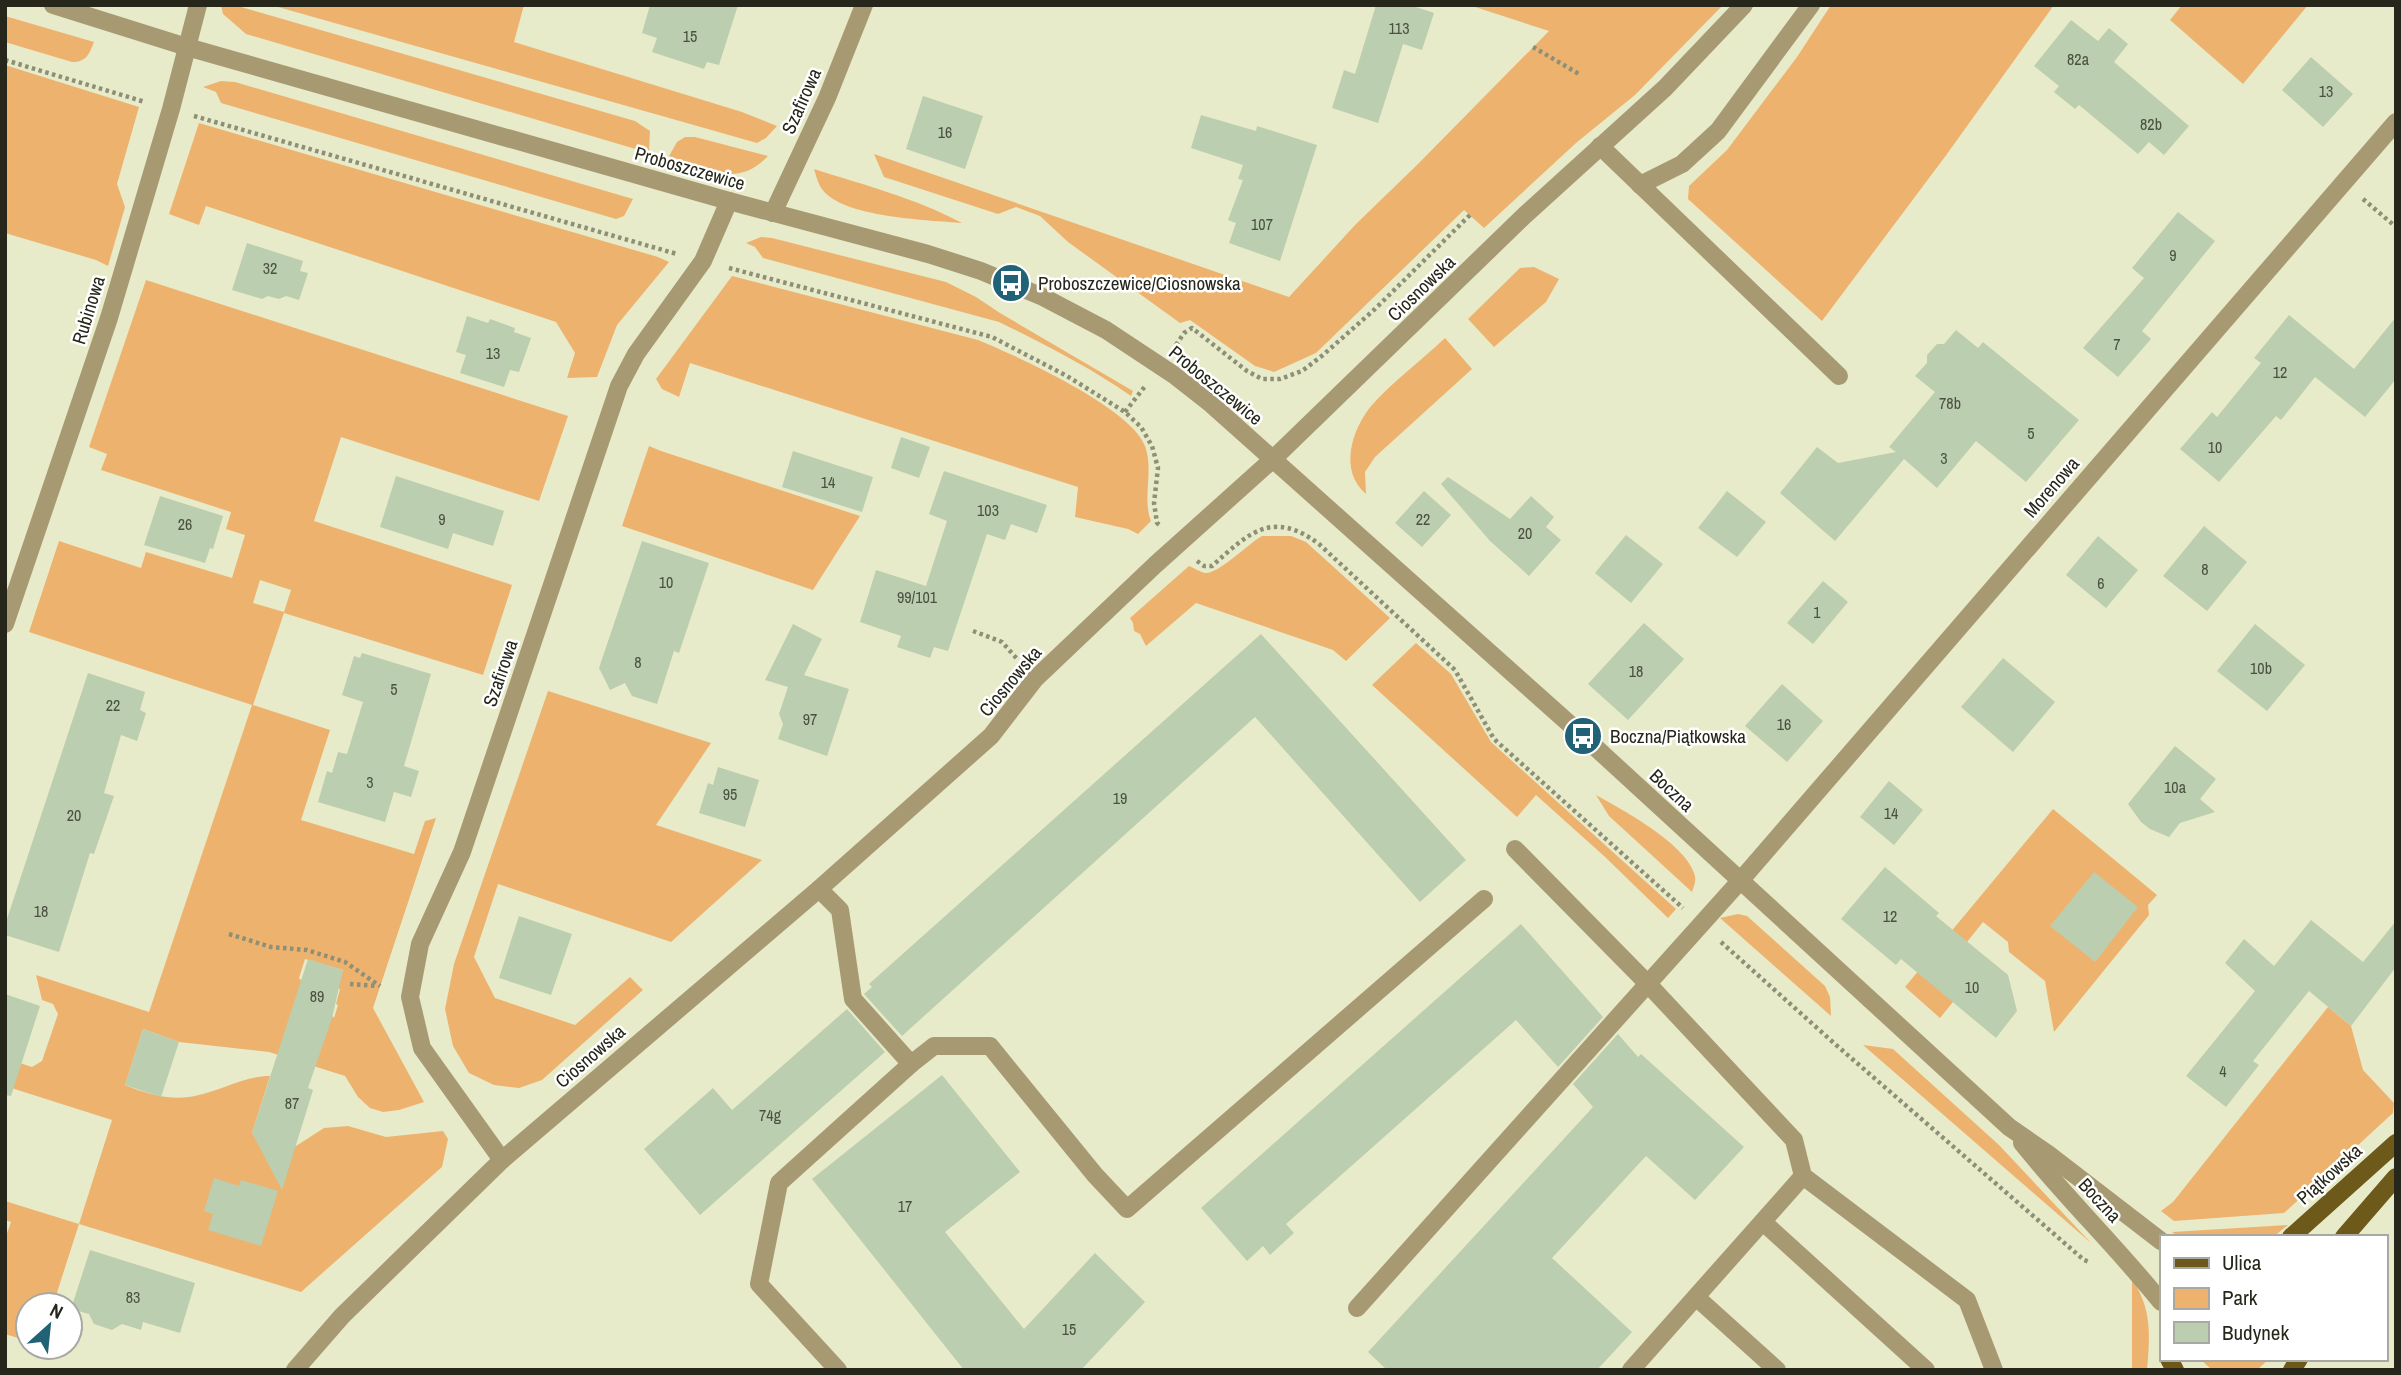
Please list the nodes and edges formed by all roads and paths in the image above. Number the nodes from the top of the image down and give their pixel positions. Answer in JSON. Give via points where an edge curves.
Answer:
{"nodes":[{"id":1,"x":53,"y":5,"type":"edge"},
{"id":2,"x":198,"y":5,"type":"edge"},
{"id":3,"x":864,"y":5,"type":"edge"},
{"id":4,"x":1744,"y":5,"type":"edge"},
{"id":5,"x":1811,"y":5,"type":"edge"},
{"id":6,"x":187,"y":47,"type":"junction"},
{"id":7,"x":1533,"y":47,"type":"dead end"},
{"id":8,"x":5,"y":60,"type":"edge"},
{"id":9,"x":1579,"y":74,"type":"dead end"},
{"id":10,"x":171,"y":109,"type":"junction"},
{"id":11,"x":2396,"y":122,"type":"edge"},
{"id":12,"x":1600,"y":146,"type":"junction"},
{"id":13,"x":1640,"y":185,"type":"junction"},
{"id":14,"x":2363,"y":199,"type":"dead end"},
{"id":15,"x":729,"y":201,"type":"junction"},
{"id":16,"x":773,"y":213,"type":"junction"},
{"id":17,"x":1470,"y":215,"type":"dead end"},
{"id":18,"x":2396,"y":227,"type":"edge"},
{"id":19,"x":703,"y":261,"type":"junction"},
{"id":20,"x":1175,"y":347,"type":"dead end"},
{"id":21,"x":1839,"y":376,"type":"dead end"},
{"id":22,"x":1272,"y":460,"type":"junction"},
{"id":23,"x":1166,"y":530,"type":"dead end"},
{"id":24,"x":1193,"y":559,"type":"dead end"},
{"id":25,"x":5,"y":624,"type":"edge"},
{"id":26,"x":973,"y":631,"type":"dead end"},
{"id":27,"x":1035,"y":679,"type":"junction"},
{"id":28,"x":1515,"y":849,"type":"dead end"},
{"id":29,"x":1740,"y":881,"type":"junction"},
{"id":30,"x":819,"y":888,"type":"junction"},
{"id":31,"x":1484,"y":899,"type":"dead end"},
{"id":32,"x":1690,"y":914,"type":"dead end"},
{"id":33,"x":1711,"y":933,"type":"dead end"},
{"id":34,"x":229,"y":934,"type":"dead end"},
{"id":35,"x":350,"y":984,"type":"dead end"},
{"id":36,"x":1648,"y":984,"type":"junction"},
{"id":37,"x":380,"y":986,"type":"junction"},
{"id":38,"x":410,"y":997,"type":"junction"},
{"id":39,"x":911,"y":1064,"type":"junction"},
{"id":40,"x":2009,"y":1127,"type":"junction"},
{"id":41,"x":2396,"y":1143,"type":"edge"},
{"id":42,"x":502,"y":1160,"type":"junction"},
{"id":43,"x":1803,"y":1176,"type":"junction"},
{"id":44,"x":2396,"y":1177,"type":"edge"},
{"id":45,"x":1763,"y":1222,"type":"junction"},
{"id":46,"x":2293,"y":1235,"type":"edge"},
{"id":47,"x":2346,"y":1235,"type":"edge"},
{"id":48,"x":2160,"y":1240,"type":"edge"},
{"id":49,"x":2094,"y":1264,"type":"dead end"},
{"id":50,"x":1696,"y":1297,"type":"junction"},
{"id":51,"x":2160,"y":1301,"type":"edge"},
{"id":52,"x":1357,"y":1308,"type":"dead end"},
{"id":53,"x":295,"y":1370,"type":"edge"},
{"id":54,"x":838,"y":1370,"type":"edge"},
{"id":55,"x":1631,"y":1370,"type":"edge"},
{"id":56,"x":1777,"y":1370,"type":"edge"},
{"id":57,"x":1926,"y":1370,"type":"edge"},
{"id":58,"x":1994,"y":1370,"type":"edge"}],
"edges":[{"from":1,"to":6,"type":"street","name":"Proboszczewice"},
{"from":2,"to":6,"type":"street","name":"Rubinowa"},
{"from":3,"to":16,"type":"street","name":"Szafirowa"},
{"from":4,"to":12,"type":"street","name":"Ciosnowska","via":[[1665,88]]},
{"from":5,"to":13,"type":"street","via":[[1718,131],[1682,164]]},
{"from":6,"to":10,"type":"street","name":"Rubinowa"},
{"from":6,"to":15,"type":"street","name":"Proboszczewice"},
{"from":7,"to":9,"type":"path"},
{"from":8,"to":10,"type":"path"},
{"from":10,"to":19,"type":"path"},
{"from":10,"to":25,"type":"street","name":"Rubinowa","via":[[109,318]]},
{"from":11,"to":29,"type":"street","name":"Morenowa"},
{"from":12,"to":13,"type":"street"},
{"from":12,"to":22,"type":"street","name":"Ciosnowska"},
{"from":13,"to":21,"type":"street"},
{"from":14,"to":18,"type":"path"},
{"from":15,"to":16,"type":"street","name":"Proboszczewice"},
{"from":15,"to":19,"type":"street","name":"Szafirowa"},
{"from":16,"to":22,"type":"street","name":"Proboszczewice","via":[[928,254],[1043,297],[1106,330],[1174,375]]},
{"from":17,"to":20,"type":"path","via":[[1375,309],[1302,371],[1280,379],[1262,379],[1192,328]]},
{"from":19,"to":23,"type":"path","via":[[992,337],[1068,376],[1141,427],[1158,468],[1157,523]]},
{"from":19,"to":38,"type":"street","name":"Szafirowa","via":[[636,354],[619,386],[462,852],[420,944]]},
{"from":22,"to":27,"type":"street","name":"Ciosnowska"},
{"from":22,"to":29,"type":"street","name":"Boczna","via":[[1430,597]]},
{"from":24,"to":32,"type":"path","via":[[1212,566],[1261,528],[1303,531],[1455,670],[1494,739]]},
{"from":26,"to":27,"type":"path","via":[[1002,642]]},
{"from":27,"to":30,"type":"street","name":"Ciosnowska","via":[[991,736]]},
{"from":28,"to":36,"type":"street"},
{"from":29,"to":36,"type":"street","name":"Morenowa"},
{"from":29,"to":40,"type":"street","name":"Boczna"},
{"from":30,"to":39,"type":"street","via":[[840,910],[853,999]]},
{"from":30,"to":42,"type":"street","name":"Ciosnowska"},
{"from":31,"to":39,"type":"street","via":[[1127,1209],[990,1046],[934,1046]]},
{"from":33,"to":49,"type":"path","via":[[2084,1260]]},
{"from":34,"to":37,"type":"path","via":[[345,962]]},
{"from":35,"to":37,"type":"path"},
{"from":36,"to":43,"type":"street","via":[[1794,1140]]},
{"from":36,"to":52,"type":"street","name":"Morenowa"},
{"from":37,"to":38,"type":"path"},
{"from":38,"to":42,"type":"street","name":"Szafirowa","via":[[422,1048]]},
{"from":39,"to":54,"type":"street","via":[[779,1183],[759,1284]]},
{"from":40,"to":48,"type":"street","name":"Boczna"},
{"from":40,"to":51,"type":"street","name":"Boczna"},
{"from":41,"to":46,"type":"main road","name":"Piątkowska"},
{"from":42,"to":53,"type":"street","name":"Ciosnowska","via":[[342,1317]]},
{"from":43,"to":45,"type":"street"},
{"from":43,"to":58,"type":"street","via":[[1967,1300]]},
{"from":44,"to":47,"type":"main road"},
{"from":45,"to":50,"type":"street"},
{"from":45,"to":57,"type":"street"},
{"from":50,"to":55,"type":"street"},
{"from":50,"to":56,"type":"street"}]}
